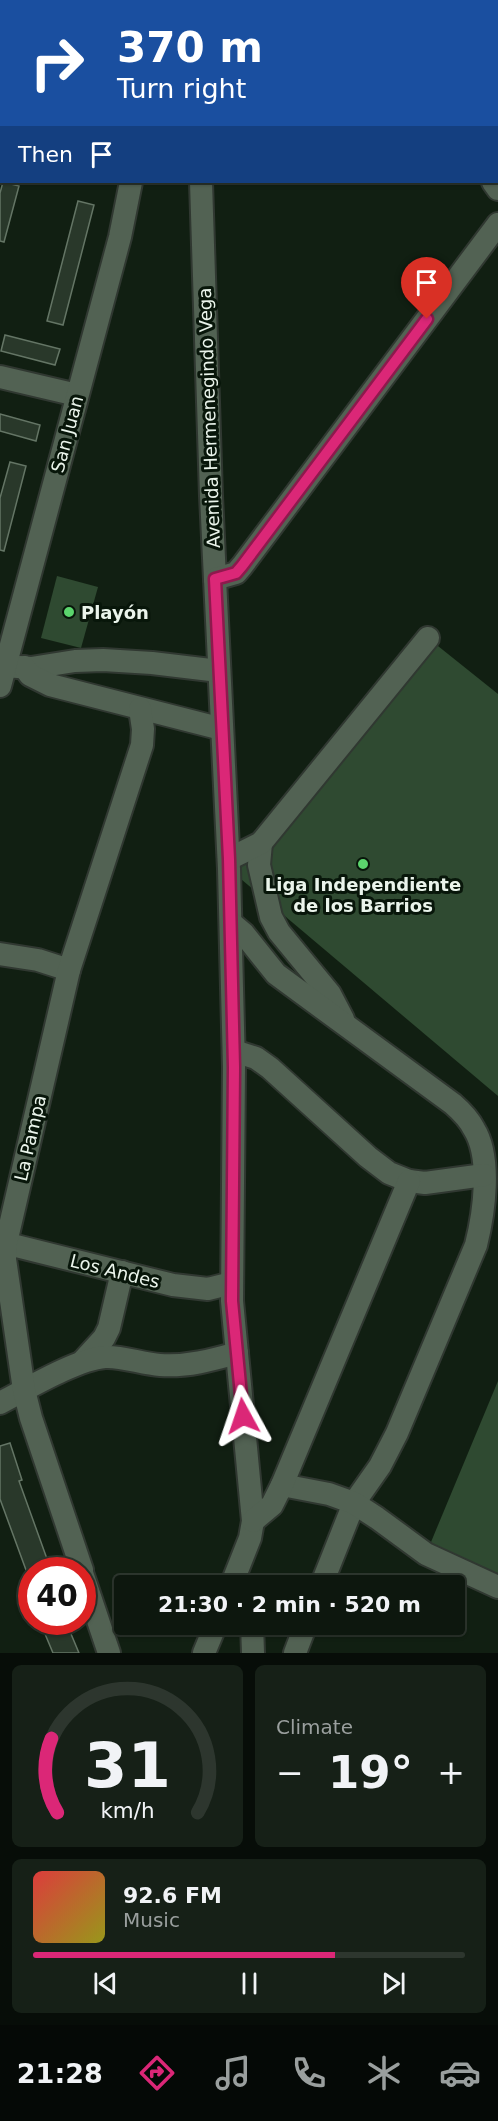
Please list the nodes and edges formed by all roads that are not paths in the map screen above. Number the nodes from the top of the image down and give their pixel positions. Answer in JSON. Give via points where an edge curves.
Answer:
{"nodes":[{"id":1,"x":131,"y":183,"type":"edge"},
{"id":2,"x":201,"y":183,"type":"edge"},
{"id":3,"x":498,"y":224,"type":"edge"},
{"id":4,"x":0,"y":377,"type":"edge"},
{"id":5,"x":77,"y":395,"type":"junction"},
{"id":6,"x":215,"y":579,"type":"junction"},
{"id":7,"x":428,"y":638,"type":"dead end"},
{"id":8,"x":8,"y":664,"type":"edge"},
{"id":9,"x":219,"y":671,"type":"junction"},
{"id":10,"x":140,"y":709,"type":"junction"},
{"id":11,"x":222,"y":729,"type":"junction"},
{"id":12,"x":261,"y":843,"type":"junction"},
{"id":13,"x":229,"y":859,"type":"junction"},
{"id":14,"x":231,"y":923,"type":"junction"},
{"id":15,"x":0,"y":954,"type":"edge"},
{"id":16,"x":69,"y":970,"type":"junction"},
{"id":17,"x":347,"y":1026,"type":"junction"},
{"id":18,"x":234,"y":1051,"type":"junction"},
{"id":19,"x":484,"y":1175,"type":"junction"},
{"id":20,"x":409,"y":1181,"type":"junction"},
{"id":21,"x":489,"y":1231,"type":"edge"},
{"id":22,"x":3,"y":1242,"type":"edge"},
{"id":23,"x":122,"y":1272,"type":"junction"},
{"id":24,"x":232,"y":1283,"type":"junction"},
{"id":25,"x":237,"y":1353,"type":"junction"},
{"id":26,"x":83,"y":1361,"type":"junction"},
{"id":27,"x":24,"y":1390,"type":"junction"},
{"id":28,"x":0,"y":1403,"type":"edge"},
{"id":29,"x":282,"y":1485,"type":"junction"},
{"id":30,"x":354,"y":1503,"type":"junction"},
{"id":31,"x":253,"y":1521,"type":"junction"},
{"id":32,"x":77,"y":1557,"type":"edge"},
{"id":33,"x":238,"y":1575,"type":"edge"},
{"id":34,"x":325,"y":1575,"type":"edge"},
{"id":35,"x":498,"y":1587,"type":"edge"},
{"id":36,"x":96,"y":1614,"type":"edge"},
{"id":37,"x":211,"y":1635,"type":"edge"},
{"id":38,"x":252,"y":1635,"type":"edge"},
{"id":39,"x":302,"y":1635,"type":"edge"},
{"id":40,"x":109,"y":1653,"type":"edge"},
{"id":41,"x":204,"y":1653,"type":"edge"},
{"id":42,"x":253,"y":1653,"type":"edge"},
{"id":43,"x":295,"y":1653,"type":"edge"}],
"edges":[{"from":1,"to":5,"type":"street","name":"San Juan"},
{"from":2,"to":6,"type":"street","name":"Avenida Hermenegindo Vega"},
{"from":3,"to":6,"type":"street","via":[[242,566],[236,573]]},
{"from":4,"to":5,"type":"street"},
{"from":5,"to":8,"type":"street","name":"San Juan"},
{"from":6,"to":9,"type":"street","name":"Avenida Hermenegindo Vega"},
{"from":7,"to":12,"type":"street"},
{"from":8,"to":9,"type":"street","via":[[103,660]]},
{"from":8,"to":10,"type":"street","via":[[50,686]]},
{"from":9,"to":11,"type":"street","name":"Avenida Hermenegindo Vega"},
{"from":10,"to":11,"type":"street"},
{"from":10,"to":16,"type":"street","name":"La Pampa","via":[[142,745]]},
{"from":11,"to":13,"type":"street","name":"Avenida Hermenegindo Vega"},
{"from":12,"to":13,"type":"street"},
{"from":12,"to":17,"type":"street","via":[[259,865],[271,917],[330,994]]},
{"from":13,"to":14,"type":"street","name":"Avenida Hermenegindo Vega"},
{"from":14,"to":17,"type":"street","via":[[276,974]]},
{"from":14,"to":18,"type":"street","name":"Avenida Hermenegindo Vega"},
{"from":15,"to":16,"type":"street"},
{"from":16,"to":22,"type":"street","name":"La Pampa"},
{"from":17,"to":19,"type":"street","via":[[464,1114],[482,1146]]},
{"from":18,"to":20,"type":"street","via":[[256,1058],[270,1068],[368,1157],[389,1173]]},
{"from":18,"to":24,"type":"street","name":"Avenida Hermenegindo Vega"},
{"from":19,"to":20,"type":"street","via":[[425,1183]]},
{"from":19,"to":21,"type":"street"},
{"from":20,"to":29,"type":"street"},
{"from":21,"to":30,"type":"street","via":[[469,1264],[397,1433]]},
{"from":22,"to":23,"type":"street","name":"Los Andes"},
{"from":22,"to":27,"type":"street","name":"La Pampa"},
{"from":23,"to":24,"type":"street","name":"Los Andes","via":[[172,1285],[208,1288]]},
{"from":23,"to":26,"type":"street","via":[[109,1328]]},
{"from":24,"to":25,"type":"street","name":"Avenida Hermenegindo Vega"},
{"from":25,"to":26,"type":"street","via":[[180,1366],[107,1357]]},
{"from":25,"to":31,"type":"street","name":"Avenida Hermenegindo Vega"},
{"from":26,"to":27,"type":"street"},
{"from":27,"to":28,"type":"street"},
{"from":27,"to":32,"type":"street","name":"La Pampa"},
{"from":29,"to":30,"type":"street"},
{"from":29,"to":31,"type":"street","via":[[272,1505]]},
{"from":30,"to":34,"type":"street"},
{"from":30,"to":35,"type":"street","via":[[426,1554]]},
{"from":31,"to":33,"type":"street","name":"Avenida Hermenegindo Vega"},
{"from":36,"to":40,"type":"street","name":"La Pampa"},
{"from":37,"to":41,"type":"street"},
{"from":38,"to":42,"type":"street"},
{"from":39,"to":43,"type":"street"}]}
